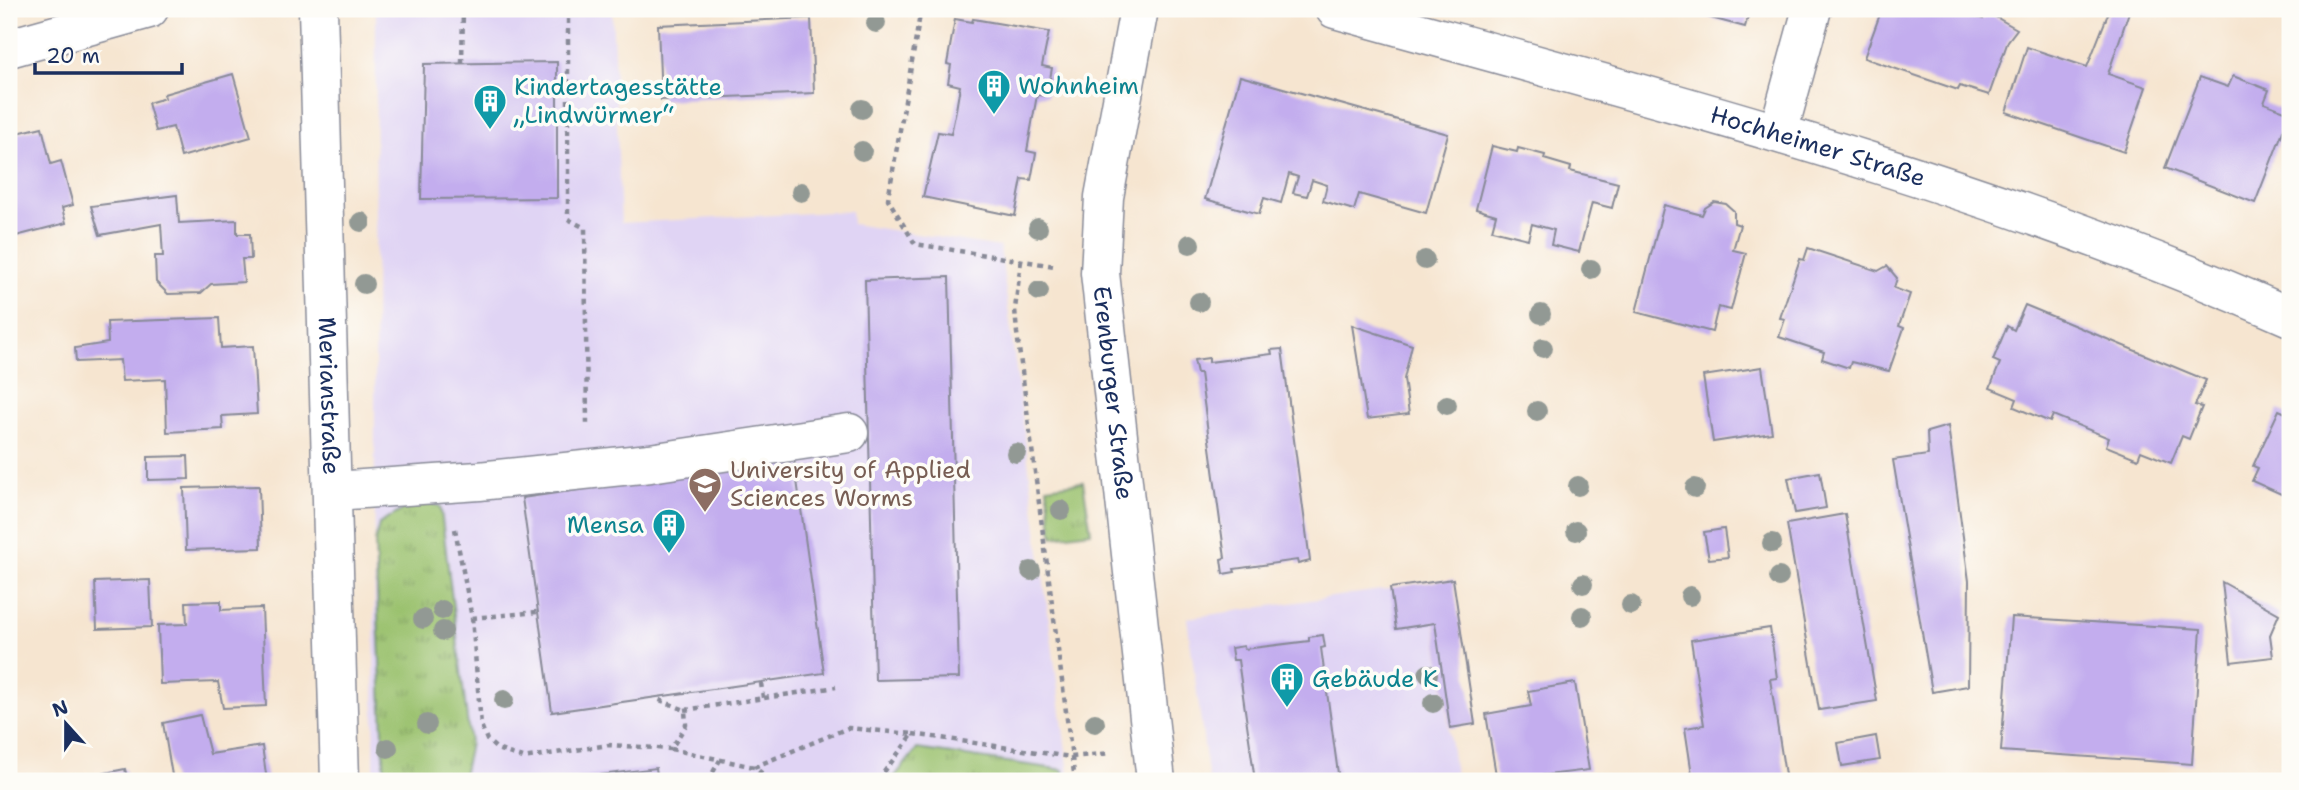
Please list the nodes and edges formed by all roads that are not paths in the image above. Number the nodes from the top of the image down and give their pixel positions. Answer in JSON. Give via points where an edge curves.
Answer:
{"nodes":[{"id":1,"x":149,"y":9,"type":"edge"},
{"id":2,"x":318,"y":9,"type":"edge"},
{"id":3,"x":1139,"y":9,"type":"edge"},
{"id":4,"x":1335,"y":9,"type":"edge"},
{"id":5,"x":1812,"y":9,"type":"edge"},
{"id":6,"x":101,"y":17,"type":"edge"},
{"id":7,"x":9,"y":48,"type":"edge"},
{"id":8,"x":1778,"y":133,"type":"junction"},
{"id":9,"x":2290,"y":317,"type":"edge"},
{"id":10,"x":849,"y":433,"type":"dead end"},
{"id":11,"x":334,"y":491,"type":"junction"},
{"id":12,"x":340,"y":781,"type":"edge"},
{"id":13,"x":1156,"y":781,"type":"edge"}],
"edges":[{"from":1,"to":6,"type":"street"},
{"from":2,"to":11,"type":"street","name":"Merianstraße"},
{"from":3,"to":13,"type":"street","name":"Erenburger Straße","via":[[1104,197],[1100,273]]},
{"from":4,"to":8,"type":"street","name":"Hochheimer Straße"},
{"from":5,"to":8,"type":"street"},
{"from":6,"to":7,"type":"street"},
{"from":8,"to":9,"type":"street","name":"Hochheimer Straße","via":[[1990,198],[2188,272]]},
{"from":10,"to":11,"type":"street","via":[[588,470]]},
{"from":11,"to":12,"type":"street","name":"Merianstraße"}]}
